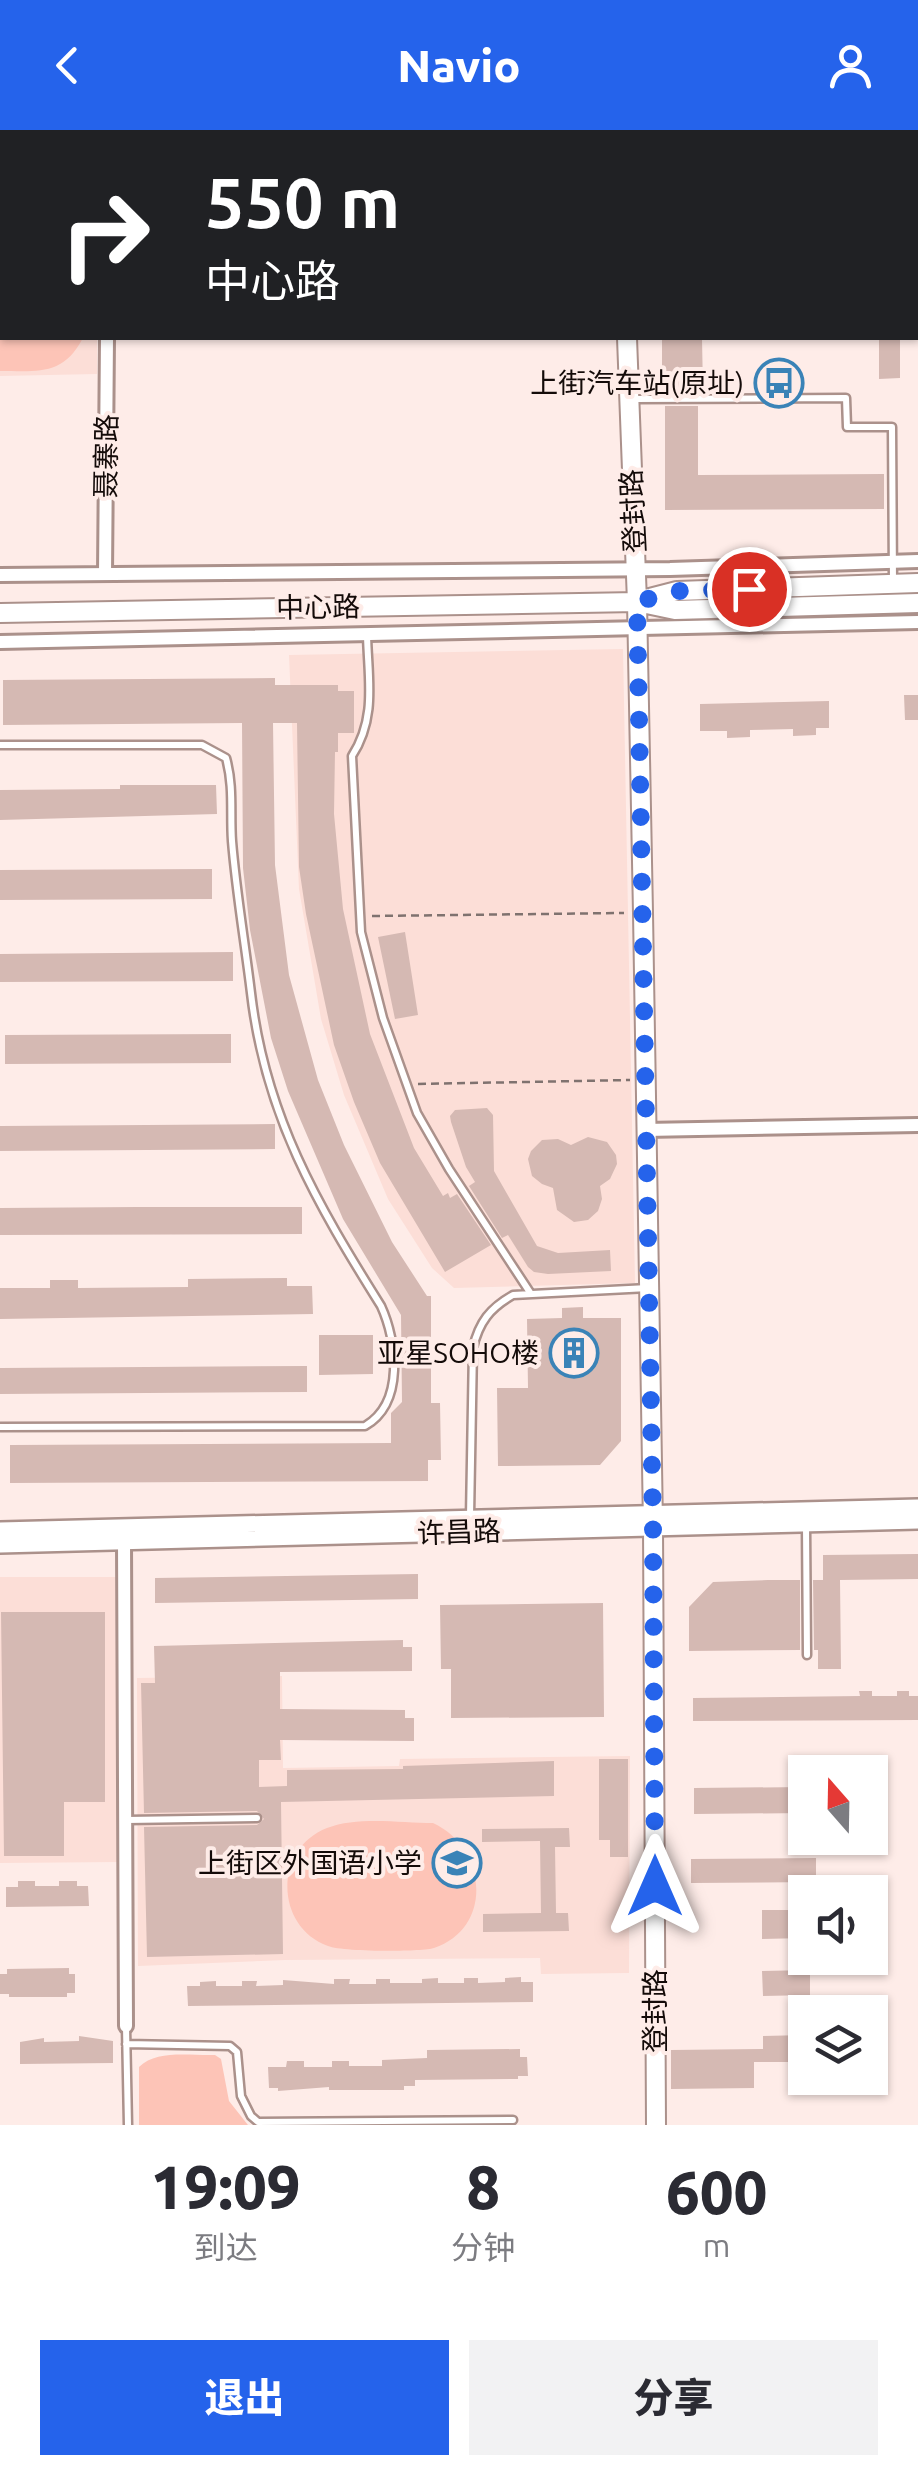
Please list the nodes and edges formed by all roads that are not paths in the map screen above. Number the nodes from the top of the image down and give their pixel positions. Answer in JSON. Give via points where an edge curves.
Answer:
{"nodes":[{"id":1,"x":108,"y":340,"type":"edge"},
{"id":2,"x":627,"y":340,"type":"edge"},
{"id":3,"x":627,"y":399,"type":"junction"},
{"id":4,"x":892,"y":561,"type":"junction"},
{"id":5,"x":918,"y":561,"type":"edge"},
{"id":6,"x":636,"y":570,"type":"junction"},
{"id":7,"x":105,"y":574,"type":"junction"},
{"id":8,"x":0,"y":575,"type":"edge"},
{"id":9,"x":918,"y":583,"type":"edge"},
{"id":10,"x":892,"y":584,"type":"junction"},
{"id":11,"x":637,"y":602,"type":"junction"},
{"id":12,"x":918,"y":602,"type":"edge"},
{"id":13,"x":0,"y":613,"type":"edge"},
{"id":14,"x":918,"y":622,"type":"edge"},
{"id":15,"x":637,"y":628,"type":"junction"},
{"id":16,"x":367,"y":634,"type":"junction"},
{"id":17,"x":0,"y":642,"type":"edge"},
{"id":18,"x":0,"y":745,"type":"edge"},
{"id":19,"x":918,"y":1125,"type":"edge"},
{"id":20,"x":645,"y":1130,"type":"junction"},
{"id":21,"x":649,"y":1288,"type":"junction"},
{"id":22,"x":531,"y":1294,"type":"junction"},
{"id":23,"x":0,"y":1427,"type":"edge"},
{"id":24,"x":918,"y":1507,"type":"edge"},
{"id":25,"x":470,"y":1517,"type":"junction"},
{"id":26,"x":653,"y":1519,"type":"junction"},
{"id":27,"x":918,"y":1521,"type":"edge"},
{"id":28,"x":806,"y":1523,"type":"junction"},
{"id":29,"x":0,"y":1530,"type":"edge"},
{"id":30,"x":124,"y":1541,"type":"junction"},
{"id":31,"x":0,"y":1544,"type":"edge"},
{"id":32,"x":807,"y":1655,"type":"dead end"},
{"id":33,"x":257,"y":1818,"type":"dead end"},
{"id":34,"x":125,"y":1820,"type":"junction"},
{"id":35,"x":126,"y":2026,"type":"joint"},
{"id":36,"x":126,"y":2044,"type":"junction"},
{"id":37,"x":513,"y":2120,"type":"dead end"},
{"id":38,"x":282,"y":2123,"type":"edge"},
{"id":39,"x":128,"y":2125,"type":"edge"},
{"id":40,"x":656,"y":2125,"type":"edge"}],
"edges":[{"from":1,"to":7,"type":"street","name":"聂寨路"},
{"from":2,"to":3,"type":"main road","name":"登封路"},
{"from":3,"to":4,"type":"lane","via":[[846,398],[846,427],[892,426]]},
{"from":3,"to":6,"type":"main road","name":"登封路"},
{"from":4,"to":5,"type":"street"},
{"from":4,"to":6,"type":"street"},
{"from":4,"to":10,"type":"lane"},
{"from":6,"to":7,"type":"street"},
{"from":6,"to":11,"type":"main road","name":"登封路"},
{"from":7,"to":8,"type":"street"},
{"from":9,"to":10,"type":"main road","name":"中心路"},
{"from":10,"to":11,"type":"main road","name":"中心路","via":[[677,591]]},
{"from":11,"to":12,"type":"main road","name":"中心路","via":[[675,610]]},
{"from":11,"to":13,"type":"main road","name":"中心路"},
{"from":11,"to":15,"type":"main road","name":"登封路"},
{"from":14,"to":15,"type":"street"},
{"from":15,"to":16,"type":"street"},
{"from":15,"to":20,"type":"main road","name":"登封路"},
{"from":16,"to":17,"type":"street"},
{"from":16,"to":22,"type":"lane","via":[[370,711],[352,756],[360,916],[370,971],[406,1084],[434,1144]]},
{"from":18,"to":23,"type":"lane","via":[[202,745],[226,758],[262,1058],[312,1192],[385,1315],[394,1361],[386,1403],[365,1426]]},
{"from":19,"to":20,"type":"street"},
{"from":20,"to":21,"type":"main road","name":"登封路"},
{"from":21,"to":22,"type":"lane"},
{"from":21,"to":26,"type":"main road","name":"登封路"},
{"from":22,"to":25,"type":"lane","via":[[496,1304],[477,1329]]},
{"from":24,"to":26,"type":"street","name":"许昌路"},
{"from":25,"to":26,"type":"street","name":"许昌路"},
{"from":25,"to":29,"type":"street","name":"许昌路"},
{"from":26,"to":28,"type":"street","name":"许昌路"},
{"from":26,"to":30,"type":"street","name":"许昌路"},
{"from":26,"to":40,"type":"main road","name":"登封路"},
{"from":27,"to":28,"type":"street","name":"许昌路"},
{"from":28,"to":32,"type":"lane"},
{"from":30,"to":31,"type":"street","name":"许昌路"},
{"from":30,"to":34,"type":"street"},
{"from":33,"to":34,"type":"lane"},
{"from":34,"to":35,"type":"street"},
{"from":35,"to":36,"type":"lane"},
{"from":36,"to":38,"type":"lane","via":[[230,2046],[251,2116]]},
{"from":36,"to":39,"type":"lane"},
{"from":37,"to":38,"type":"lane"}]}
